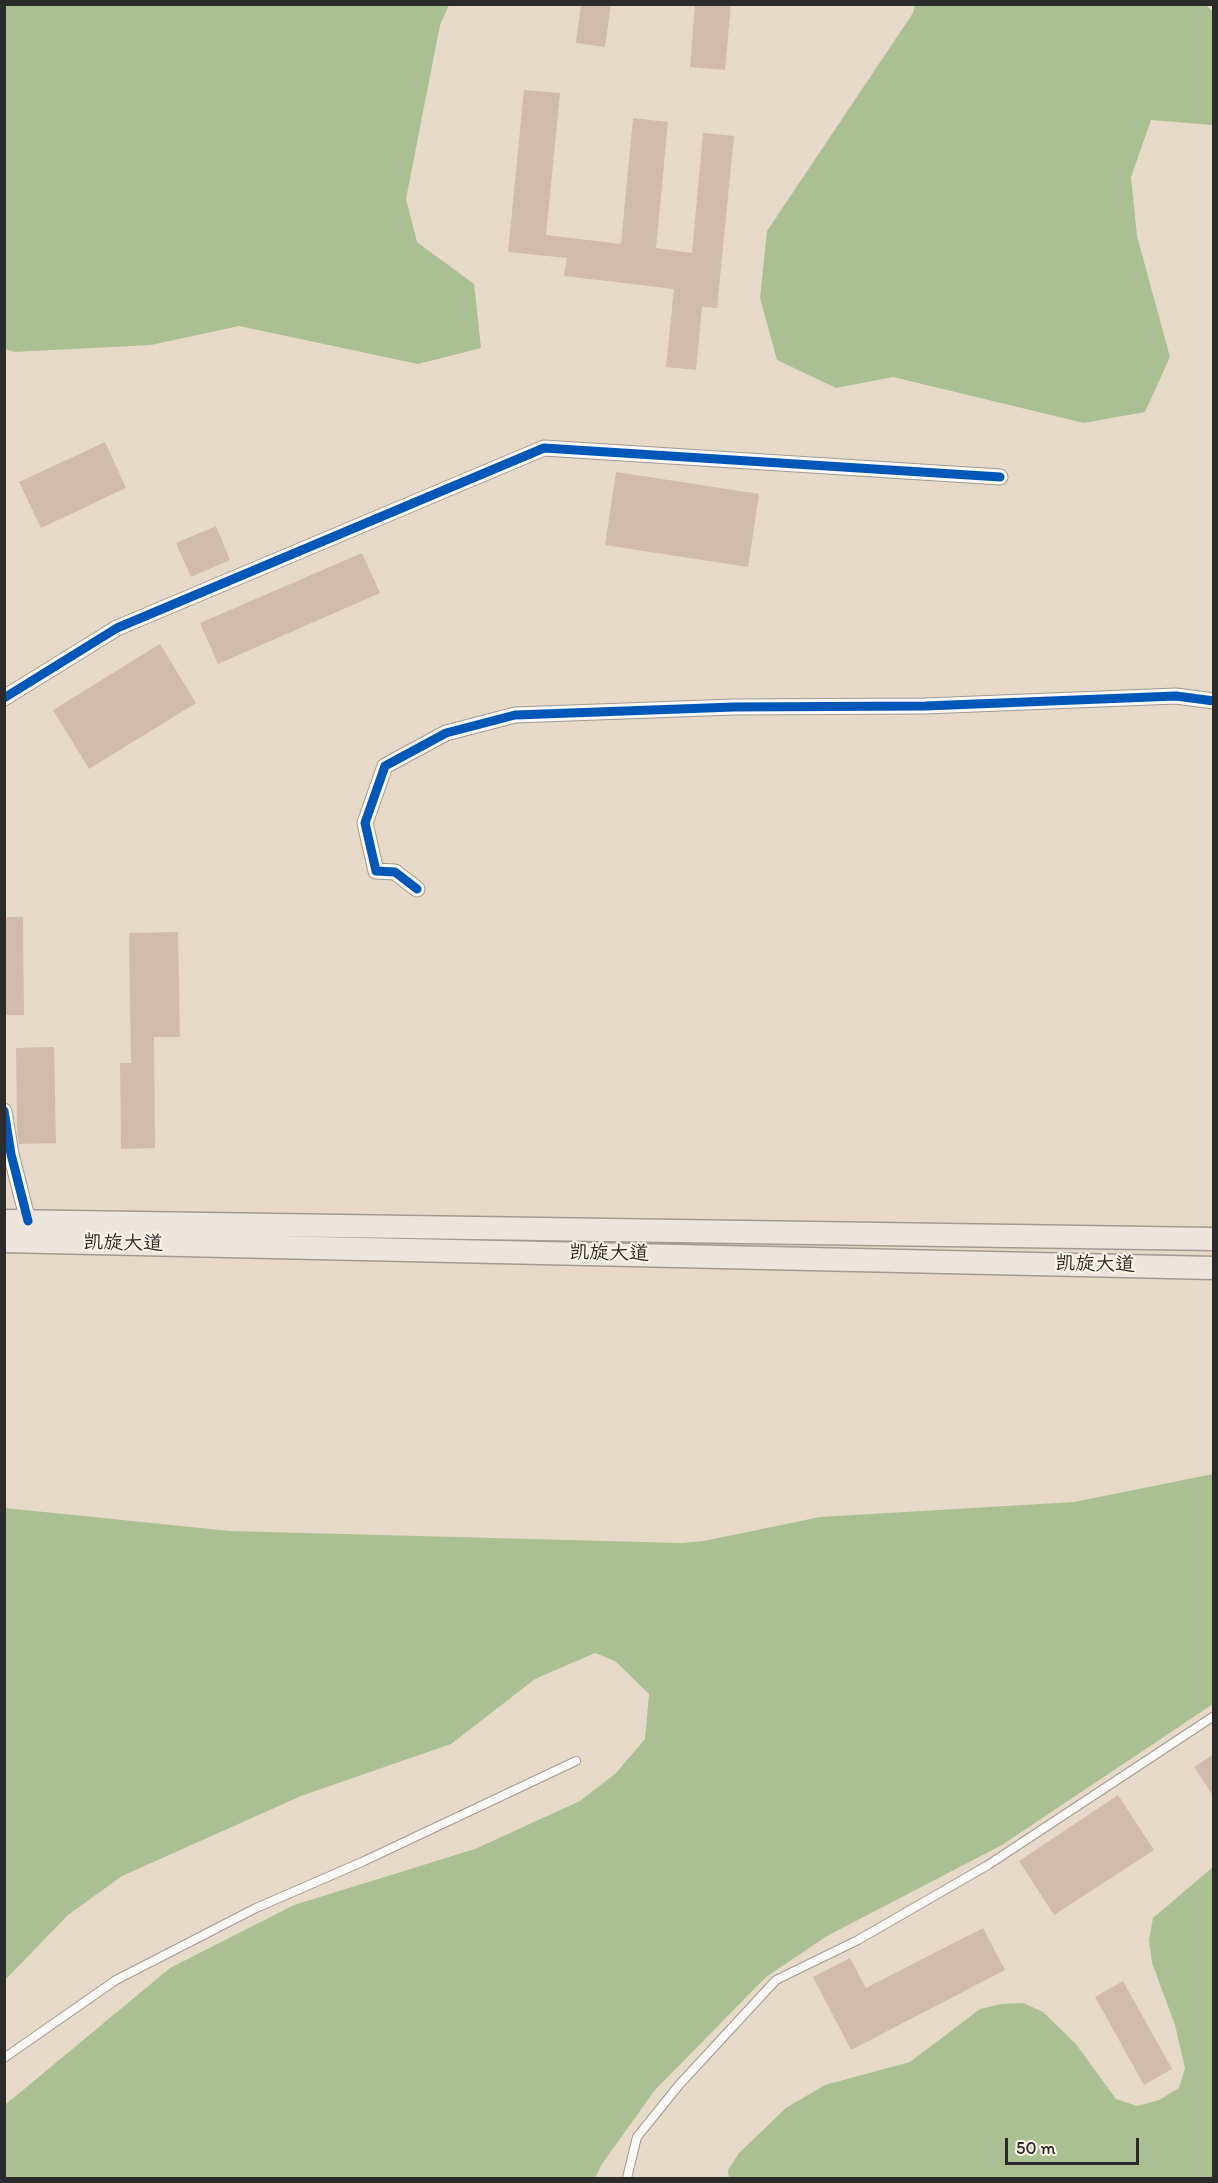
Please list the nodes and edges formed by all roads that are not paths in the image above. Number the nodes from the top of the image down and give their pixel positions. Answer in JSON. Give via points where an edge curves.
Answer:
{"nodes":[{"id":1,"x":1000,"y":477,"type":"dead end"},
{"id":2,"x":4,"y":698,"type":"edge"},
{"id":3,"x":1214,"y":701,"type":"edge"},
{"id":4,"x":417,"y":889,"type":"dead end"},
{"id":5,"x":4,"y":1111,"type":"edge"},
{"id":6,"x":4,"y":1221,"type":"edge"},
{"id":7,"x":28,"y":1221,"type":"junction"},
{"id":8,"x":1214,"y":1239,"type":"edge"},
{"id":9,"x":4,"y":1241,"type":"edge"},
{"id":10,"x":1214,"y":1268,"type":"edge"},
{"id":11,"x":1214,"y":1716,"type":"edge"},
{"id":12,"x":576,"y":1761,"type":"dead end"},
{"id":13,"x":4,"y":2058,"type":"edge"},
{"id":14,"x":627,"y":2178,"type":"edge"}],
"edges":[{"from":1,"to":2,"type":"street","via":[[544,448],[117,627]]},
{"from":3,"to":4,"type":"street","via":[[1176,696],[515,715],[446,733],[385,766],[365,823],[376,871],[394,872]]},
{"from":5,"to":7,"type":"street"},
{"from":6,"to":7,"type":"main road","name":"凯旋大道"},
{"from":7,"to":8,"type":"main road","name":"凯旋大道"},
{"from":9,"to":10,"type":"main road","name":"凯旋大道"},
{"from":11,"to":14,"type":"lane","via":[[988,1865],[858,1940],[776,1980],[679,2085],[637,2137]]},
{"from":12,"to":13,"type":"lane","via":[[256,1908],[126,1975]]}]}
